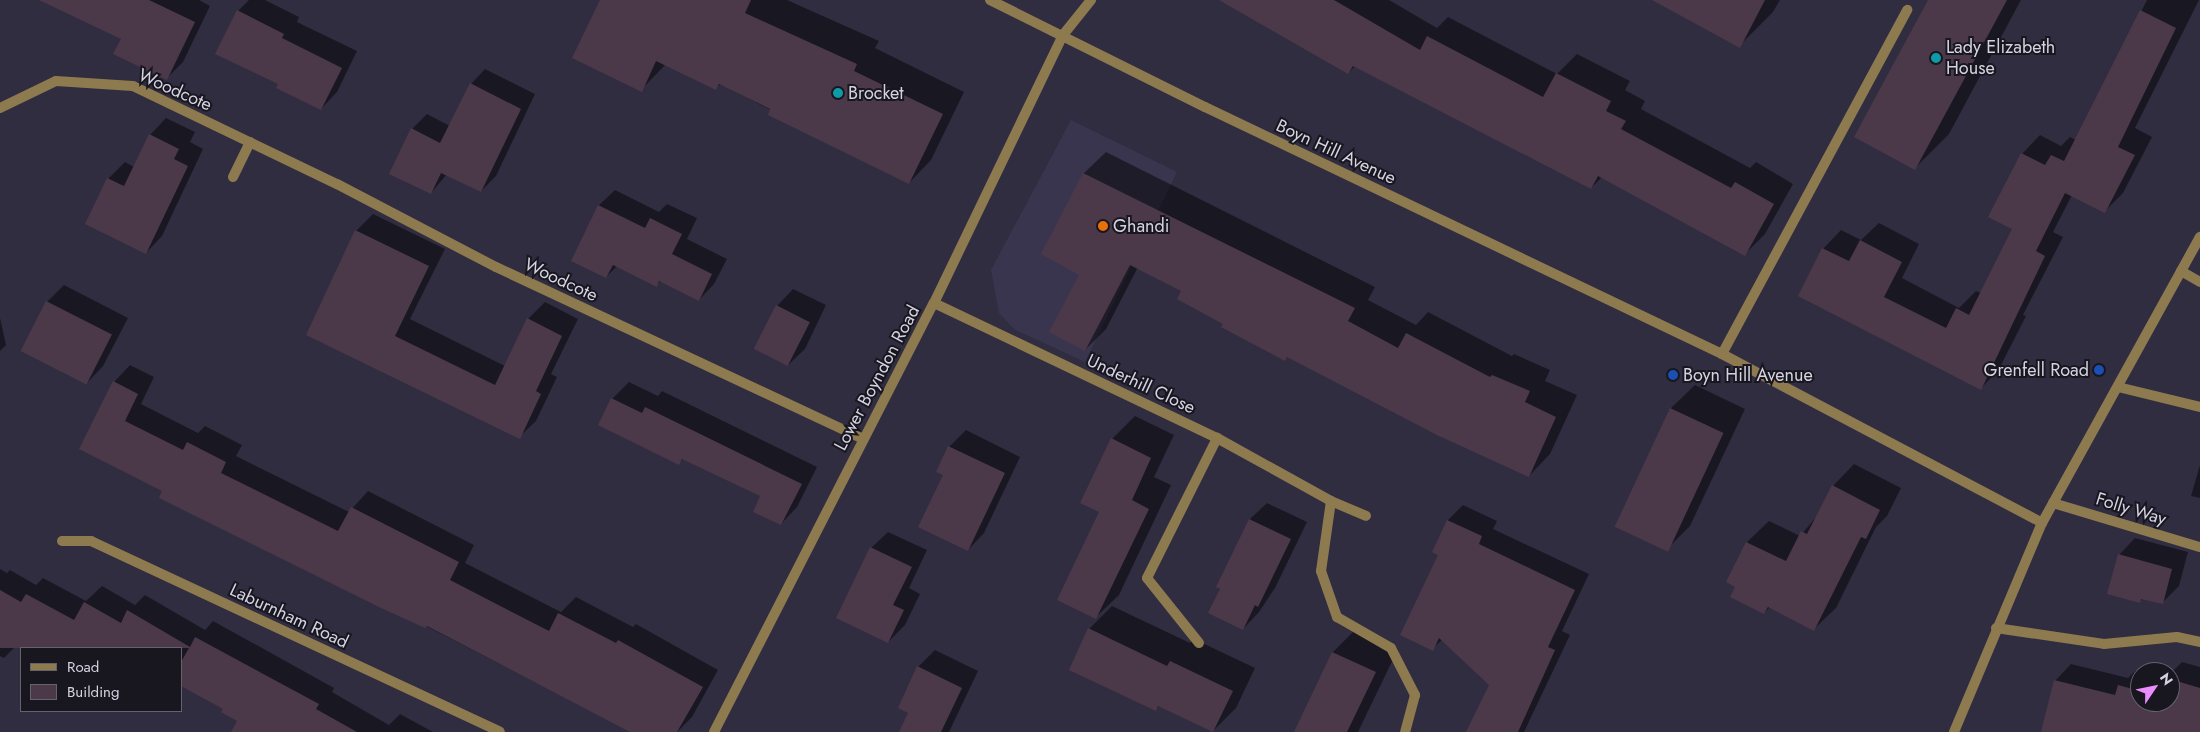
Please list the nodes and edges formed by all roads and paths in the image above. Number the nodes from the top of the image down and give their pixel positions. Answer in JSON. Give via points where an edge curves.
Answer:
{"nodes":[{"id":1,"x":990,"y":0,"type":"edge"},
{"id":2,"x":1091,"y":0,"type":"edge"},
{"id":3,"x":1907,"y":10,"type":"dead end"},
{"id":4,"x":1063,"y":35,"type":"junction"},
{"id":5,"x":0,"y":108,"type":"edge"},
{"id":6,"x":250,"y":142,"type":"junction"},
{"id":7,"x":233,"y":177,"type":"dead end"},
{"id":8,"x":2200,"y":237,"type":"edge"},
{"id":9,"x":2181,"y":272,"type":"junction"},
{"id":10,"x":2200,"y":282,"type":"edge"},
{"id":11,"x":934,"y":304,"type":"junction"},
{"id":12,"x":1722,"y":354,"type":"junction"},
{"id":13,"x":2118,"y":387,"type":"junction"},
{"id":14,"x":2200,"y":407,"type":"edge"},
{"id":15,"x":1217,"y":438,"type":"junction"},
{"id":16,"x":863,"y":440,"type":"junction"},
{"id":17,"x":1331,"y":501,"type":"junction"},
{"id":18,"x":2053,"y":503,"type":"junction"},
{"id":19,"x":1366,"y":516,"type":"dead end"},
{"id":20,"x":2042,"y":523,"type":"junction"},
{"id":21,"x":62,"y":541,"type":"dead end"},
{"id":22,"x":2200,"y":547,"type":"edge"},
{"id":23,"x":1996,"y":628,"type":"junction"},
{"id":24,"x":2200,"y":642,"type":"edge"},
{"id":25,"x":1199,"y":643,"type":"dead end"},
{"id":26,"x":500,"y":732,"type":"edge"},
{"id":27,"x":714,"y":732,"type":"edge"},
{"id":28,"x":1405,"y":732,"type":"edge"},
{"id":29,"x":1954,"y":732,"type":"edge"}],
"edges":[{"from":1,"to":4,"type":"street","name":"Boyn Hill Avenue"},
{"from":2,"to":4,"type":"street","name":"Lower Boyndon Road"},
{"from":3,"to":12,"type":"street"},
{"from":4,"to":11,"type":"street","name":"Lower Boyndon Road"},
{"from":4,"to":12,"type":"street","name":"Boyn Hill Avenue","via":[[1205,107]]},
{"from":5,"to":6,"type":"street","name":"Woodcote","via":[[56,81],[133,86]]},
{"from":6,"to":7,"type":"street"},
{"from":6,"to":16,"type":"street","name":"Woodcote","via":[[496,267]]},
{"from":8,"to":9,"type":"street"},
{"from":9,"to":10,"type":"street"},
{"from":9,"to":13,"type":"street"},
{"from":11,"to":15,"type":"street","name":"Underhill Close"},
{"from":11,"to":16,"type":"street","name":"Lower Boyndon Road"},
{"from":12,"to":20,"type":"street","name":"Boyn Hill Avenue"},
{"from":13,"to":14,"type":"street"},
{"from":13,"to":18,"type":"street"},
{"from":15,"to":17,"type":"street","name":"Underhill Close"},
{"from":15,"to":25,"type":"street","via":[[1147,578]]},
{"from":16,"to":27,"type":"street","name":"Lower Boyndon Road"},
{"from":17,"to":19,"type":"street","name":"Underhill Close"},
{"from":17,"to":28,"type":"street","via":[[1321,571],[1337,618],[1391,648],[1415,695]]},
{"from":18,"to":20,"type":"street"},
{"from":18,"to":22,"type":"street","name":"Folly Way"},
{"from":20,"to":23,"type":"street"},
{"from":21,"to":26,"type":"street","name":"Laburnham Road","via":[[91,541]]},
{"from":23,"to":24,"type":"street","via":[[2104,644],[2177,637]]},
{"from":23,"to":29,"type":"street"}]}
